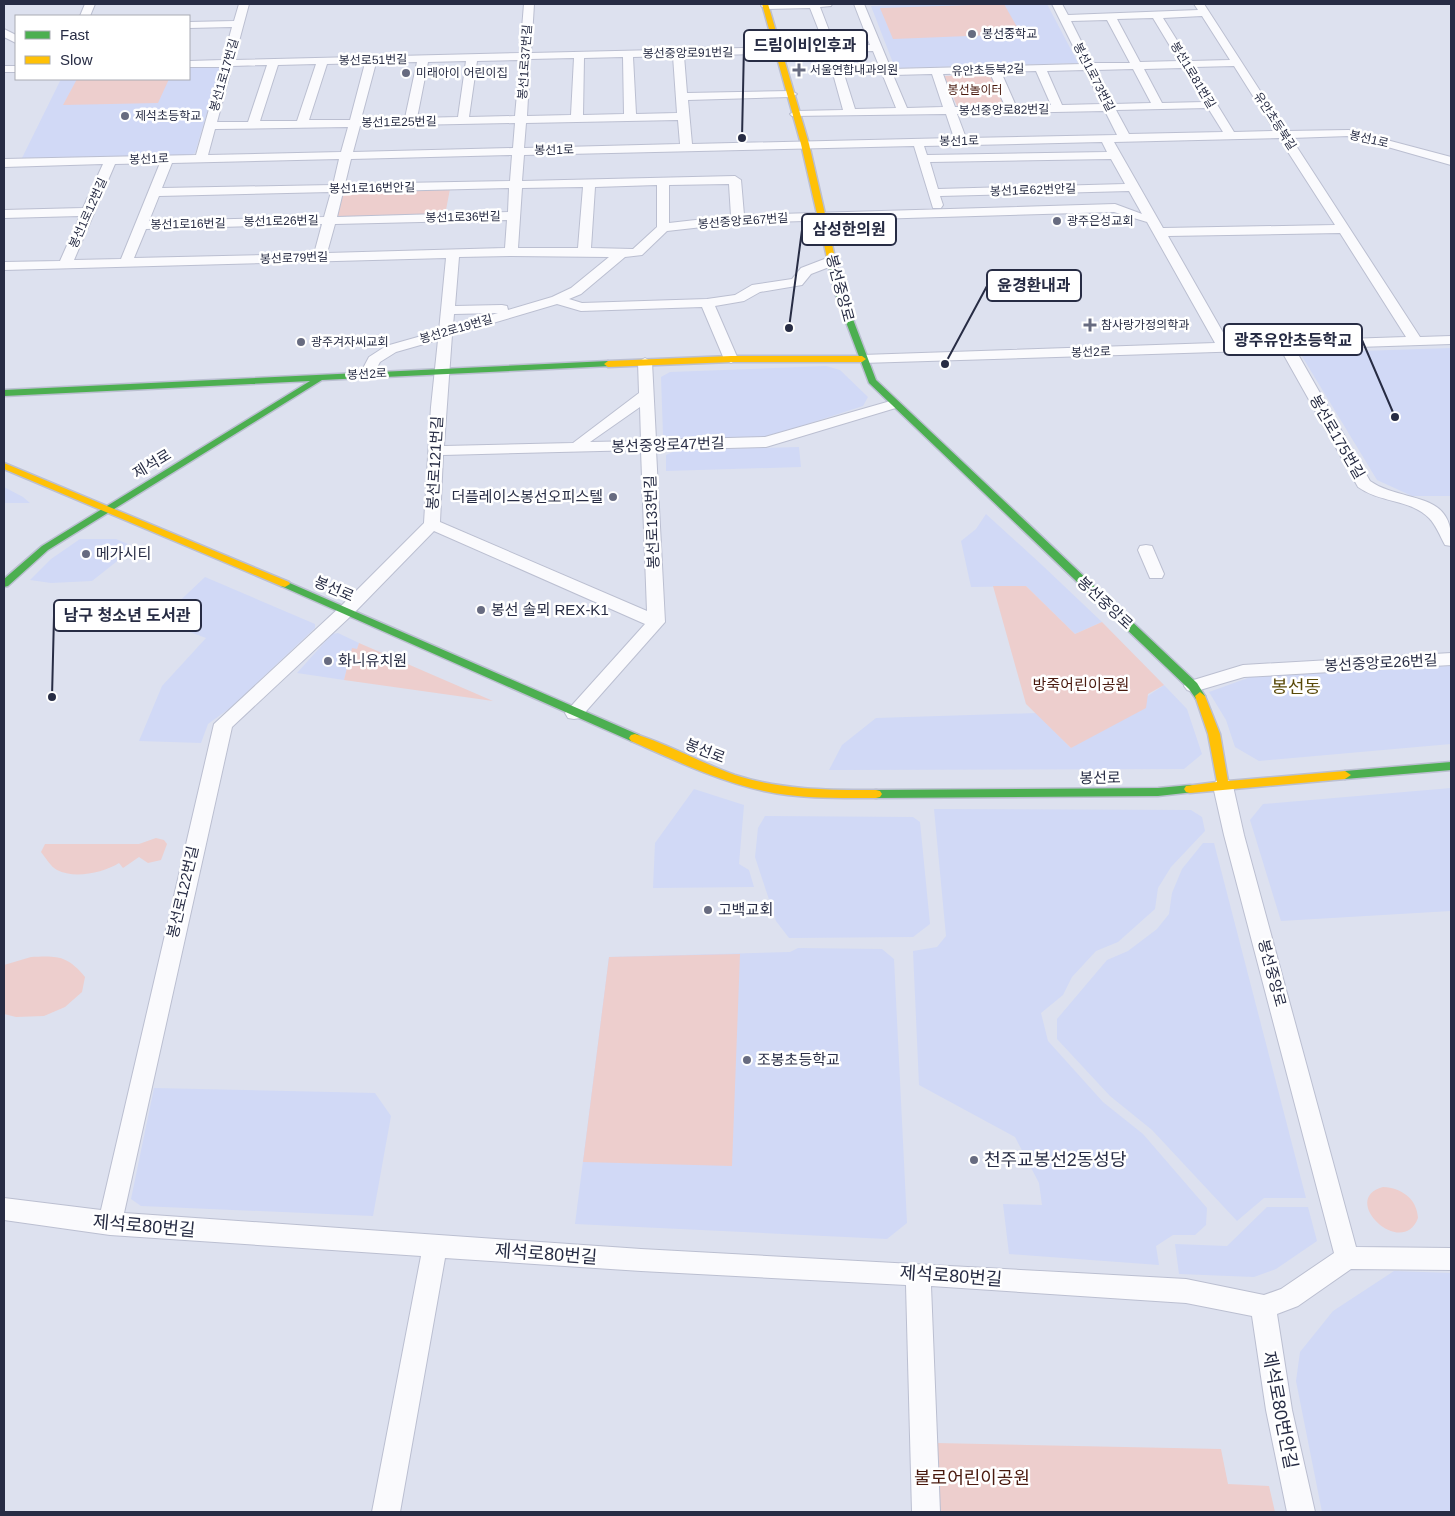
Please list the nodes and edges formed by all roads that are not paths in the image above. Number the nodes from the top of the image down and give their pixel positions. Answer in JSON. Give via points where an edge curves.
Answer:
{"nodes":[{"id":1,"x":244,"y":4,"type":"edge"},
{"id":2,"x":530,"y":4,"type":"edge"},
{"id":3,"x":814,"y":4,"type":"edge"},
{"id":4,"x":827,"y":4,"type":"edge"},
{"id":5,"x":859,"y":4,"type":"edge"},
{"id":6,"x":1057,"y":4,"type":"edge"},
{"id":7,"x":765,"y":5,"type":"edge"},
{"id":8,"x":1202,"y":9,"type":"edge"},
{"id":9,"x":1156,"y":15,"type":"junction"},
{"id":10,"x":1110,"y":16,"type":"junction"},
{"id":11,"x":1064,"y":18,"type":"junction"},
{"id":12,"x":238,"y":24,"type":"junction"},
{"id":13,"x":190,"y":25,"type":"edge"},
{"id":14,"x":4,"y":32,"type":"edge"},
{"id":15,"x":15,"y":39,"type":"edge"},
{"id":16,"x":877,"y":48,"type":"junction"},
{"id":17,"x":831,"y":49,"type":"junction"},
{"id":18,"x":778,"y":50,"type":"junction"},
{"id":19,"x":678,"y":53,"type":"junction"},
{"id":20,"x":628,"y":54,"type":"junction"},
{"id":21,"x":579,"y":55,"type":"junction"},
{"id":22,"x":526,"y":56,"type":"junction"},
{"id":23,"x":472,"y":58,"type":"junction"},
{"id":24,"x":423,"y":59,"type":"junction"},
{"id":25,"x":371,"y":60,"type":"junction"},
{"id":26,"x":323,"y":61,"type":"junction"},
{"id":27,"x":274,"y":62,"type":"junction"},
{"id":28,"x":227,"y":63,"type":"junction"},
{"id":29,"x":1238,"y":63,"type":"junction"},
{"id":30,"x":190,"y":64,"type":"edge"},
{"id":31,"x":1187,"y":64,"type":"junction"},
{"id":32,"x":1137,"y":66,"type":"junction"},
{"id":33,"x":1089,"y":67,"type":"junction"},
{"id":34,"x":1040,"y":68,"type":"junction"},
{"id":35,"x":994,"y":70,"type":"junction"},
{"id":36,"x":936,"y":71,"type":"junction"},
{"id":37,"x":887,"y":72,"type":"junction"},
{"id":38,"x":790,"y":94,"type":"junction"},
{"id":39,"x":682,"y":97,"type":"junction"},
{"id":40,"x":1159,"y":106,"type":"junction"},
{"id":41,"x":1212,"y":106,"type":"junction"},
{"id":42,"x":1109,"y":108,"type":"junction"},
{"id":43,"x":1058,"y":109,"type":"junction"},
{"id":44,"x":1012,"y":110,"type":"junction"},
{"id":45,"x":950,"y":111,"type":"junction"},
{"id":46,"x":903,"y":112,"type":"junction"},
{"id":47,"x":850,"y":113,"type":"junction"},
{"id":48,"x":796,"y":114,"type":"junction"},
{"id":49,"x":684,"y":116,"type":"junction"},
{"id":50,"x":630,"y":117,"type":"junction"},
{"id":51,"x":577,"y":118,"type":"junction"},
{"id":52,"x":597,"y":118,"type":"joint"},
{"id":53,"x":521,"y":120,"type":"junction"},
{"id":54,"x":444,"y":121,"type":"joint"},
{"id":55,"x":463,"y":121,"type":"junction"},
{"id":56,"x":410,"y":122,"type":"junction"},
{"id":57,"x":355,"y":123,"type":"junction"},
{"id":58,"x":298,"y":124,"type":"junction"},
{"id":59,"x":253,"y":125,"type":"junction"},
{"id":60,"x":210,"y":126,"type":"junction"},
{"id":61,"x":1284,"y":134,"type":"junction"},
{"id":62,"x":1230,"y":135,"type":"junction"},
{"id":63,"x":1124,"y":137,"type":"junction"},
{"id":64,"x":1105,"y":138,"type":"junction"},
{"id":65,"x":961,"y":141,"type":"junction"},
{"id":66,"x":917,"y":142,"type":"junction"},
{"id":67,"x":805,"y":144,"type":"junction"},
{"id":68,"x":686,"y":147,"type":"junction"},
{"id":69,"x":518,"y":150,"type":"junction"},
{"id":70,"x":346,"y":154,"type":"junction"},
{"id":71,"x":1115,"y":155,"type":"junction"},
{"id":72,"x":201,"y":158,"type":"junction"},
{"id":73,"x":168,"y":159,"type":"junction"},
{"id":74,"x":923,"y":159,"type":"junction"},
{"id":75,"x":110,"y":160,"type":"junction"},
{"id":76,"x":1451,"y":161,"type":"edge"},
{"id":77,"x":4,"y":163,"type":"edge"},
{"id":78,"x":662,"y":182,"type":"junction"},
{"id":79,"x":589,"y":183,"type":"junction"},
{"id":80,"x":516,"y":184,"type":"junction"},
{"id":81,"x":1133,"y":187,"type":"junction"},
{"id":82,"x":337,"y":189,"type":"junction"},
{"id":83,"x":156,"y":192,"type":"junction"},
{"id":84,"x":934,"y":193,"type":"junction"},
{"id":85,"x":88,"y":212,"type":"junction"},
{"id":86,"x":4,"y":214,"type":"edge"},
{"id":87,"x":940,"y":214,"type":"junction"},
{"id":88,"x":514,"y":216,"type":"junction"},
{"id":89,"x":586,"y":216,"type":"joint"},
{"id":90,"x":823,"y":216,"type":"junction"},
{"id":91,"x":413,"y":218,"type":"joint"},
{"id":92,"x":1150,"y":218,"type":"junction"},
{"id":93,"x":738,"y":219,"type":"junction"},
{"id":94,"x":329,"y":220,"type":"junction"},
{"id":95,"x":233,"y":222,"type":"joint"},
{"id":96,"x":143,"y":225,"type":"junction"},
{"id":97,"x":663,"y":228,"type":"junction"},
{"id":98,"x":1344,"y":228,"type":"junction"},
{"id":99,"x":1159,"y":232,"type":"junction"},
{"id":100,"x":511,"y":252,"type":"junction"},
{"id":101,"x":584,"y":252,"type":"junction"},
{"id":102,"x":452,"y":253,"type":"junction"},
{"id":103,"x":621,"y":254,"type":"junction"},
{"id":104,"x":320,"y":257,"type":"junction"},
{"id":105,"x":832,"y":261,"type":"junction"},
{"id":106,"x":126,"y":263,"type":"junction"},
{"id":107,"x":65,"y":265,"type":"junction"},
{"id":108,"x":4,"y":266,"type":"edge"},
{"id":109,"x":556,"y":300,"type":"junction"},
{"id":110,"x":707,"y":303,"type":"junction"},
{"id":111,"x":524,"y":309,"type":"junction"},
{"id":112,"x":449,"y":310,"type":"junction"},
{"id":113,"x":446,"y":333,"type":"junction"},
{"id":114,"x":1451,"y":340,"type":"edge"},
{"id":115,"x":1416,"y":342,"type":"junction"},
{"id":116,"x":1286,"y":346,"type":"junction"},
{"id":117,"x":1225,"y":348,"type":"junction"},
{"id":118,"x":731,"y":359,"type":"junction"},
{"id":119,"x":862,"y":359,"type":"junction"},
{"id":120,"x":645,"y":362,"type":"junction"},
{"id":121,"x":443,"y":370,"type":"junction"},
{"id":122,"x":367,"y":374,"type":"junction"},
{"id":123,"x":321,"y":378,"type":"junction"},
{"id":124,"x":4,"y":393,"type":"edge"},
{"id":125,"x":646,"y":395,"type":"junction"},
{"id":126,"x":894,"y":404,"type":"junction"},
{"id":127,"x":648,"y":446,"type":"junction"},
{"id":128,"x":580,"y":448,"type":"junction"},
{"id":129,"x":435,"y":451,"type":"junction"},
{"id":130,"x":4,"y":466,"type":"edge"},
{"id":131,"x":105,"y":510,"type":"junction"},
{"id":132,"x":432,"y":524,"type":"junction"},
{"id":133,"x":1451,"y":541,"type":"edge"},
{"id":134,"x":1146,"y":550,"type":"dead end"},
{"id":135,"x":1156,"y":574,"type":"dead end"},
{"id":136,"x":4,"y":584,"type":"edge"},
{"id":137,"x":347,"y":610,"type":"junction"},
{"id":138,"x":656,"y":622,"type":"junction"},
{"id":139,"x":1451,"y":659,"type":"edge"},
{"id":140,"x":1193,"y":686,"type":"junction"},
{"id":141,"x":574,"y":713,"type":"junction"},
{"id":142,"x":1451,"y":766,"type":"edge"},
{"id":143,"x":1223,"y":786,"type":"junction"},
{"id":144,"x":4,"y":1209,"type":"edge"},
{"id":145,"x":110,"y":1224,"type":"junction"},
{"id":146,"x":435,"y":1246,"type":"junction"},
{"id":147,"x":1347,"y":1258,"type":"junction"},
{"id":148,"x":1451,"y":1260,"type":"edge"},
{"id":149,"x":918,"y":1274,"type":"junction"},
{"id":150,"x":1264,"y":1307,"type":"junction"},
{"id":151,"x":386,"y":1512,"type":"edge"},
{"id":152,"x":926,"y":1512,"type":"edge"},
{"id":153,"x":1301,"y":1512,"type":"edge"}],
"edges":[{"from":1,"to":12,"type":"street","name":"봉선1로17번길"},
{"from":2,"to":22,"type":"street","name":"봉선1로37번길"},
{"from":3,"to":4,"type":"street"},
{"from":3,"to":7,"type":"street"},
{"from":3,"to":17,"type":"street"},
{"from":5,"to":16,"type":"street"},
{"from":6,"to":11,"type":"street","name":"봉선1로73번길"},
{"from":7,"to":18,"type":"street","name":"봉선중앙로"},
{"from":8,"to":9,"type":"street","name":"유안초등북길"},
{"from":8,"to":29,"type":"street","name":"유안초등북길"},
{"from":9,"to":10,"type":"street","name":"유안초등북길"},
{"from":9,"to":31,"type":"street","name":"봉선1로81번길"},
{"from":10,"to":11,"type":"street"},
{"from":10,"to":32,"type":"street"},
{"from":11,"to":33,"type":"street","name":"봉선1로73번길"},
{"from":12,"to":13,"type":"street","name":"봉선1로17번길"},
{"from":12,"to":28,"type":"street","name":"봉선1로17번길"},
{"from":14,"to":15,"type":"street"},
{"from":16,"to":17,"type":"street","name":"봉선중앙로91번길"},
{"from":16,"to":37,"type":"street"},
{"from":17,"to":18,"type":"street","name":"봉선중앙로91번길"},
{"from":17,"to":47,"type":"street"},
{"from":18,"to":19,"type":"street","name":"봉선중앙로91번길"},
{"from":18,"to":38,"type":"street","name":"봉선중앙로"},
{"from":19,"to":20,"type":"street","name":"봉선중앙로91번길"},
{"from":19,"to":39,"type":"street"},
{"from":20,"to":21,"type":"street","name":"봉선중앙로91번길"},
{"from":20,"to":50,"type":"street","name":"봉선중앙로91번길"},
{"from":21,"to":22,"type":"street","name":"봉선중앙로91번길"},
{"from":21,"to":51,"type":"street"},
{"from":22,"to":23,"type":"street","name":"봉선로51번길"},
{"from":22,"to":53,"type":"street","name":"봉선1로37번길"},
{"from":23,"to":24,"type":"street","name":"봉선로51번길"},
{"from":23,"to":55,"type":"street"},
{"from":24,"to":25,"type":"street","name":"봉선로51번길"},
{"from":24,"to":56,"type":"street","name":"봉선로51번길"},
{"from":25,"to":26,"type":"street","name":"봉선로51번길"},
{"from":25,"to":57,"type":"street","name":"봉선1로25번길"},
{"from":26,"to":27,"type":"street","name":"봉선로51번길"},
{"from":26,"to":58,"type":"street","name":"봉선로51번길"},
{"from":27,"to":28,"type":"street","name":"봉선로51번길"},
{"from":27,"to":59,"type":"street"},
{"from":28,"to":30,"type":"street","name":"봉선로51번길"},
{"from":28,"to":60,"type":"street","name":"봉선1로17번길"},
{"from":29,"to":31,"type":"street","name":"유안초등북2길"},
{"from":29,"to":61,"type":"street","name":"유안초등북길"},
{"from":31,"to":32,"type":"street","name":"유안초등북2길"},
{"from":31,"to":41,"type":"street","name":"봉선1로81번길"},
{"from":32,"to":33,"type":"street","name":"유안초등북2길"},
{"from":32,"to":40,"type":"street"},
{"from":33,"to":34,"type":"street","name":"유안초등북2길"},
{"from":33,"to":42,"type":"street","name":"봉선1로73번길"},
{"from":34,"to":35,"type":"street","name":"유안초등북2길"},
{"from":34,"to":43,"type":"street","name":"유안초등북2길"},
{"from":35,"to":36,"type":"street","name":"유안초등북2길"},
{"from":35,"to":44,"type":"street"},
{"from":36,"to":37,"type":"street","name":"유안초등북2길"},
{"from":36,"to":45,"type":"street","name":"유안초등북2길"},
{"from":37,"to":46,"type":"street"},
{"from":38,"to":39,"type":"street"},
{"from":38,"to":48,"type":"street","name":"봉선중앙로"},
{"from":39,"to":49,"type":"street"},
{"from":40,"to":41,"type":"street","name":"봉선중앙로82번길"},
{"from":40,"to":42,"type":"street","name":"봉선중앙로82번길"},
{"from":41,"to":62,"type":"street","name":"봉선1로81번길"},
{"from":42,"to":43,"type":"street","name":"봉선중앙로82번길"},
{"from":42,"to":63,"type":"street","name":"봉선1로73번길"},
{"from":43,"to":44,"type":"street","name":"봉선중앙로82번길"},
{"from":44,"to":45,"type":"street","name":"봉선중앙로82번길"},
{"from":45,"to":46,"type":"street","name":"봉선중앙로82번길"},
{"from":45,"to":65,"type":"street","name":"유안초등북2길"},
{"from":46,"to":47,"type":"street","name":"봉선중앙로82번길"},
{"from":47,"to":48,"type":"street","name":"봉선중앙로82번길"},
{"from":48,"to":67,"type":"street","name":"봉선중앙로"},
{"from":49,"to":50,"type":"street"},
{"from":49,"to":68,"type":"street"},
{"from":50,"to":52,"type":"street"},
{"from":51,"to":52,"type":"street","name":"봉선1로37번길"},
{"from":51,"to":53,"type":"street","name":"봉선1로37번길"},
{"from":53,"to":55,"type":"street","name":"봉선1로37번길"},
{"from":53,"to":69,"type":"street","name":"봉선1로37번길"},
{"from":54,"to":55,"type":"street","name":"봉선1로37번길"},
{"from":54,"to":56,"type":"street","name":"봉선1로25번길"},
{"from":56,"to":57,"type":"street","name":"봉선1로25번길"},
{"from":57,"to":58,"type":"street","name":"봉선1로25번길"},
{"from":57,"to":70,"type":"street","name":"봉선1로25번길"},
{"from":58,"to":59,"type":"street","name":"봉선1로17번길"},
{"from":59,"to":60,"type":"street","name":"봉선1로17번길"},
{"from":60,"to":72,"type":"street","name":"봉선1로17번길"},
{"from":61,"to":62,"type":"street","name":"봉선1로"},
{"from":61,"to":76,"type":"street","name":"봉선1로","via":[[1356,134]]},
{"from":61,"to":98,"type":"street","name":"유안초등북길"},
{"from":62,"to":63,"type":"street","name":"봉선1로"},
{"from":63,"to":64,"type":"street","name":"봉선1로"},
{"from":64,"to":65,"type":"street","name":"봉선1로"},
{"from":64,"to":71,"type":"street"},
{"from":65,"to":66,"type":"street","name":"봉선1로"},
{"from":66,"to":67,"type":"street","name":"봉선1로"},
{"from":66,"to":74,"type":"street"},
{"from":67,"to":68,"type":"street","name":"봉선1로"},
{"from":67,"to":90,"type":"street","name":"봉선중앙로"},
{"from":68,"to":69,"type":"street","name":"봉선1로"},
{"from":69,"to":70,"type":"street","name":"봉선1로"},
{"from":69,"to":80,"type":"street","name":"봉선1로36번길"},
{"from":70,"to":72,"type":"street","name":"봉선1로"},
{"from":70,"to":82,"type":"street","name":"봉선1로26번길"},
{"from":71,"to":74,"type":"street"},
{"from":71,"to":81,"type":"street"},
{"from":72,"to":73,"type":"street","name":"봉선1로"},
{"from":73,"to":75,"type":"street","name":"봉선1로"},
{"from":73,"to":83,"type":"street","name":"봉선1로16번길"},
{"from":74,"to":84,"type":"street"},
{"from":75,"to":77,"type":"street","name":"봉선1로"},
{"from":75,"to":85,"type":"street","name":"봉선1로12번길"},
{"from":78,"to":79,"type":"street","name":"봉선1로16번안길"},
{"from":78,"to":93,"type":"street","name":"봉선1로16번안길","via":[[735,180]]},
{"from":78,"to":97,"type":"street"},
{"from":79,"to":80,"type":"street","name":"봉선1로16번안길"},
{"from":79,"to":89,"type":"street"},
{"from":80,"to":82,"type":"street","name":"봉선1로16번안길"},
{"from":80,"to":88,"type":"street","name":"봉선1로36번길"},
{"from":81,"to":84,"type":"street","name":"봉선1로62번안길"},
{"from":81,"to":92,"type":"street"},
{"from":82,"to":83,"type":"street","name":"봉선1로16번안길"},
{"from":82,"to":94,"type":"street","name":"봉선1로26번길"},
{"from":83,"to":96,"type":"street","name":"봉선1로16번길"},
{"from":84,"to":87,"type":"street"},
{"from":85,"to":86,"type":"street"},
{"from":85,"to":107,"type":"street","name":"봉선1로12번길"},
{"from":87,"to":90,"type":"street"},
{"from":87,"to":92,"type":"street","via":[[1115,208]]},
{"from":88,"to":91,"type":"street","name":"봉선1로36번길"},
{"from":88,"to":100,"type":"street","name":"봉선1로36번길"},
{"from":89,"to":101,"type":"street"},
{"from":90,"to":93,"type":"street","name":"봉선중앙로67번길"},
{"from":90,"to":105,"type":"street","name":"봉선중앙로"},
{"from":91,"to":94,"type":"street","name":"봉선1로26번길"},
{"from":92,"to":99,"type":"street"},
{"from":93,"to":97,"type":"street","name":"봉선중앙로67번길"},
{"from":94,"to":95,"type":"street","name":"봉선1로26번길"},
{"from":94,"to":104,"type":"street","name":"봉선1로26번길"},
{"from":95,"to":96,"type":"street","name":"봉선1로16번길"},
{"from":96,"to":106,"type":"street","name":"봉선1로16번길"},
{"from":97,"to":103,"type":"street","via":[[637,252]]},
{"from":98,"to":99,"type":"street"},
{"from":98,"to":115,"type":"street","name":"유안초등북길"},
{"from":99,"to":117,"type":"street"},
{"from":100,"to":101,"type":"street","name":"봉선로79번길"},
{"from":100,"to":102,"type":"street","name":"봉선로79번길"},
{"from":101,"to":103,"type":"street","name":"봉선로79번길"},
{"from":102,"to":104,"type":"street","name":"봉선로79번길"},
{"from":102,"to":112,"type":"street"},
{"from":103,"to":109,"type":"street","name":"봉선2로19번길","via":[[576,291]]},
{"from":104,"to":106,"type":"street","name":"봉선로79번길"},
{"from":105,"to":110,"type":"street","via":[[806,271],[797,282],[757,288],[739,298]]},
{"from":105,"to":119,"type":"street","name":"봉선중앙로","via":[[838,293]]},
{"from":106,"to":107,"type":"street","name":"봉선로79번길"},
{"from":107,"to":108,"type":"street","name":"봉선로79번길"},
{"from":109,"to":110,"type":"street","via":[[581,307]]},
{"from":109,"to":111,"type":"street","name":"봉선2로19번길"},
{"from":110,"to":118,"type":"street"},
{"from":111,"to":112,"type":"street"},
{"from":111,"to":113,"type":"street","name":"봉선2로19번길"},
{"from":112,"to":113,"type":"street"},
{"from":113,"to":121,"type":"street"},
{"from":113,"to":122,"type":"street","name":"봉선2로19번길","via":[[391,348],[374,360]]},
{"from":114,"to":115,"type":"street","name":"봉선2로"},
{"from":115,"to":116,"type":"street","name":"봉선2로"},
{"from":116,"to":117,"type":"street","name":"봉선2로"},
{"from":116,"to":133,"type":"street","name":"봉선로175번길","via":[[1364,484],[1379,494],[1430,510]]},
{"from":117,"to":119,"type":"street","name":"봉선2로"},
{"from":118,"to":119,"type":"street","name":"봉선2로"},
{"from":118,"to":120,"type":"street","name":"봉선2로"},
{"from":119,"to":126,"type":"street","name":"봉선중앙로","via":[[872,381]]},
{"from":120,"to":121,"type":"street","name":"봉선2로"},
{"from":120,"to":125,"type":"street","name":"봉선로133번길"},
{"from":121,"to":122,"type":"street","name":"봉선2로"},
{"from":121,"to":129,"type":"street","name":"봉선로121번길"},
{"from":122,"to":123,"type":"street","name":"봉선2로"},
{"from":123,"to":124,"type":"street","name":"봉선2로"},
{"from":123,"to":131,"type":"street","name":"제석로"},
{"from":125,"to":127,"type":"street","name":"봉선로133번길"},
{"from":125,"to":128,"type":"street","via":[[581,442]]},
{"from":126,"to":127,"type":"street","name":"봉선중앙로47번길","via":[[766,442]]},
{"from":126,"to":140,"type":"street","name":"봉선중앙로"},
{"from":127,"to":128,"type":"street","name":"봉선중앙로47번길"},
{"from":127,"to":138,"type":"street","name":"봉선로133번길"},
{"from":128,"to":129,"type":"street","name":"봉선중앙로47번길"},
{"from":129,"to":132,"type":"street","name":"봉선로121번길"},
{"from":130,"to":131,"type":"street","name":"봉선로"},
{"from":131,"to":136,"type":"street","name":"제석로","via":[[45,548]]},
{"from":131,"to":137,"type":"street","name":"봉선로"},
{"from":132,"to":137,"type":"street","name":"봉선로121번길"},
{"from":132,"to":138,"type":"street"},
{"from":134,"to":135,"type":"street"},
{"from":137,"to":141,"type":"street","name":"봉선로"},
{"from":137,"to":145,"type":"street","name":"봉선로122번길","via":[[223,724]]},
{"from":138,"to":141,"type":"street"},
{"from":139,"to":140,"type":"street","name":"봉선중앙로26번길","via":[[1242,671]]},
{"from":140,"to":143,"type":"street","name":"봉선중앙로","via":[[1214,736]]},
{"from":141,"to":143,"type":"street","name":"봉선로","via":[[744,782],[796,791],[851,794],[1081,793],[1158,792]]},
{"from":142,"to":143,"type":"street","name":"봉선로"},
{"from":143,"to":147,"type":"street","name":"봉선중앙로"},
{"from":144,"to":145,"type":"street","name":"제석로80번길"},
{"from":145,"to":146,"type":"street","name":"제석로80번길"},
{"from":146,"to":149,"type":"street","name":"제석로80번길"},
{"from":146,"to":151,"type":"street"},
{"from":147,"to":148,"type":"street"},
{"from":147,"to":150,"type":"street","via":[[1289,1298]]},
{"from":149,"to":150,"type":"street","name":"제석로80번길","via":[[1186,1291]]},
{"from":149,"to":152,"type":"street"},
{"from":150,"to":153,"type":"street","name":"제석로80번안길","via":[[1279,1408]]}]}
